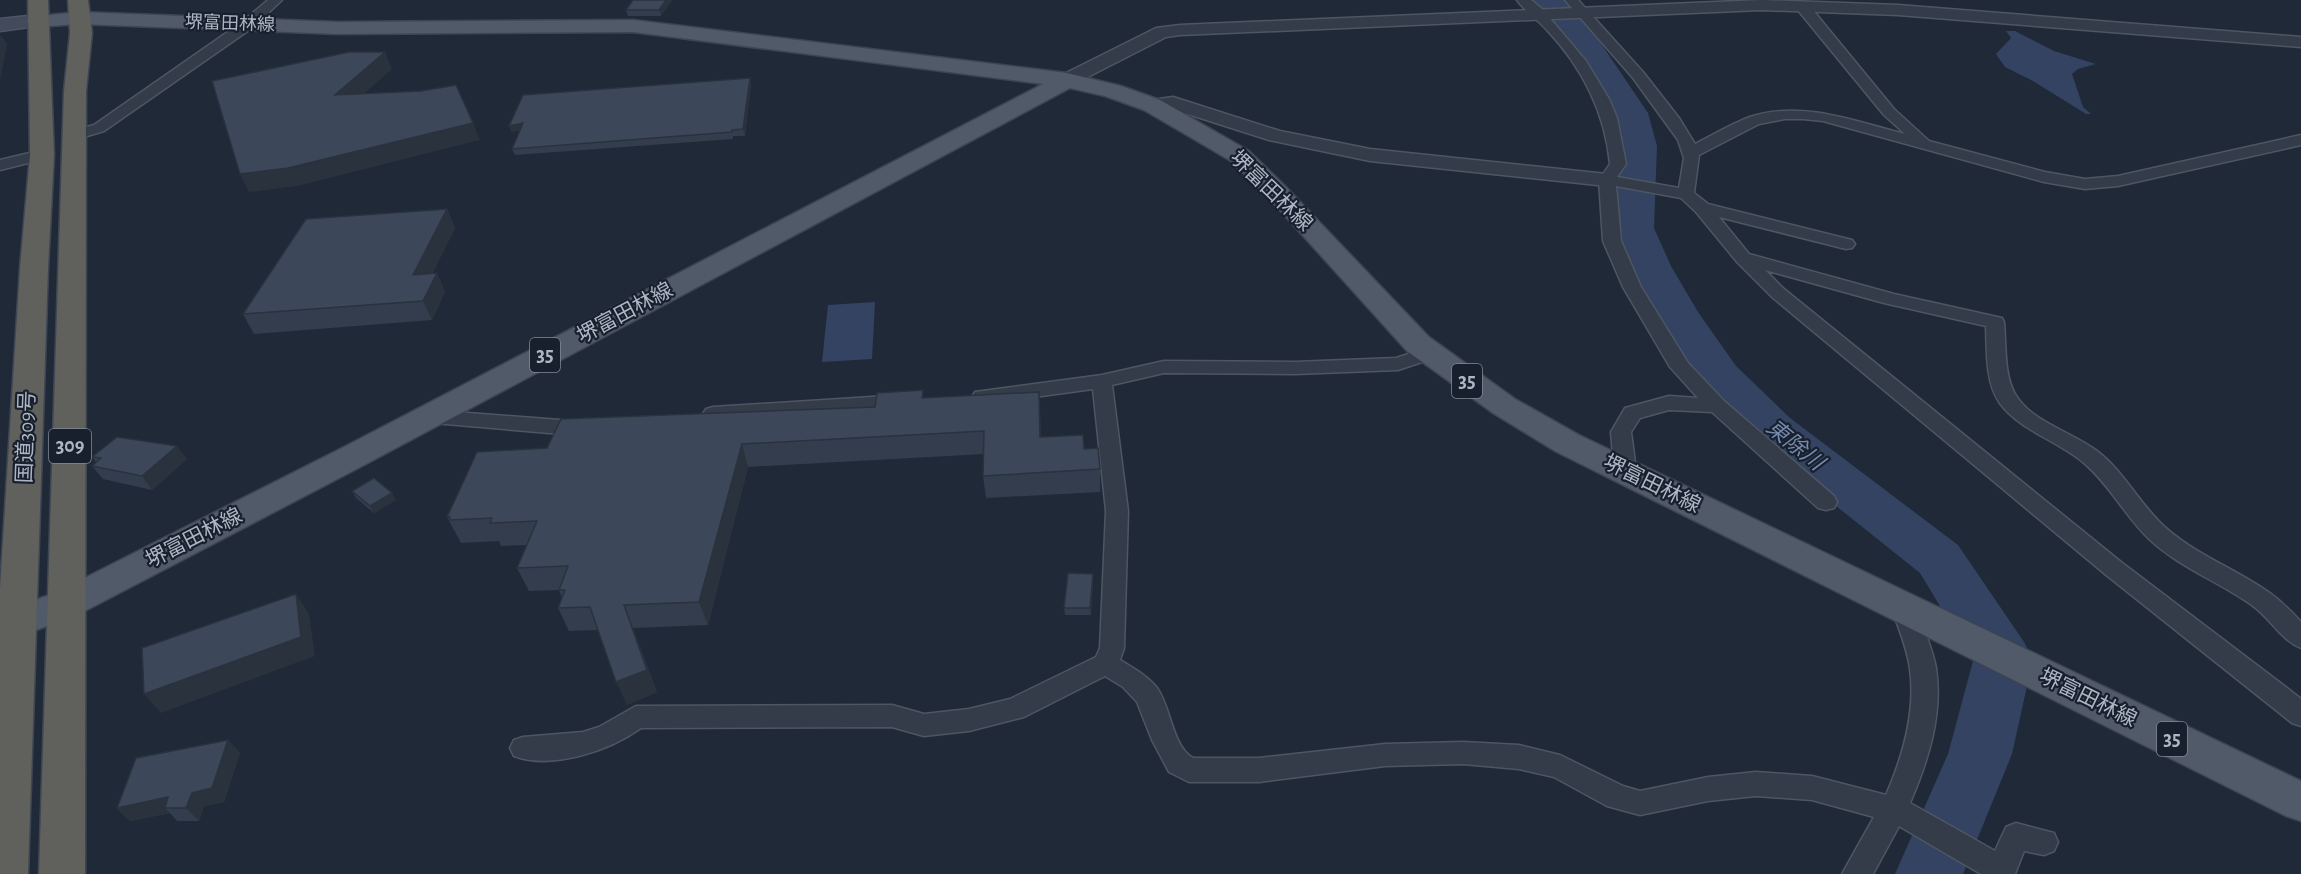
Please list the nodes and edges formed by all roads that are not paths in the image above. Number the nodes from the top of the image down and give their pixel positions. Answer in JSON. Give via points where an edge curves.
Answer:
{"nodes":[{"id":1,"x":276,"y":0,"type":"edge"},
{"id":2,"x":1523,"y":0,"type":"edge"},
{"id":3,"x":1802,"y":6,"type":"junction"},
{"id":4,"x":1577,"y":8,"type":"edge"},
{"id":5,"x":78,"y":9,"type":"edge"},
{"id":6,"x":37,"y":10,"type":"edge"},
{"id":7,"x":1542,"y":13,"type":"junction"},
{"id":8,"x":0,"y":25,"type":"edge"},
{"id":9,"x":247,"y":25,"type":"junction"},
{"id":10,"x":2301,"y":42,"type":"edge"},
{"id":11,"x":1067,"y":80,"type":"junction"},
{"id":12,"x":1152,"y":105,"type":"junction"},
{"id":13,"x":74,"y":135,"type":"junction"},
{"id":14,"x":2301,"y":140,"type":"edge"},
{"id":15,"x":1923,"y":144,"type":"junction"},
{"id":16,"x":1691,"y":153,"type":"junction"},
{"id":17,"x":42,"y":155,"type":"junction"},
{"id":18,"x":0,"y":165,"type":"edge"},
{"id":19,"x":1615,"y":182,"type":"junction"},
{"id":20,"x":1687,"y":198,"type":"junction"},
{"id":21,"x":1846,"y":244,"type":"dead end"},
{"id":22,"x":1743,"y":258,"type":"junction"},
{"id":23,"x":1430,"y":353,"type":"junction"},
{"id":24,"x":1102,"y":381,"type":"junction"},
{"id":25,"x":961,"y":398,"type":"edge"},
{"id":26,"x":926,"y":400,"type":"edge"},
{"id":27,"x":1717,"y":406,"type":"junction"},
{"id":28,"x":695,"y":415,"type":"edge"},
{"id":29,"x":429,"y":417,"type":"junction"},
{"id":30,"x":602,"y":423,"type":"edge"},
{"id":31,"x":1625,"y":470,"type":"junction"},
{"id":32,"x":1826,"y":502,"type":"dead end"},
{"id":33,"x":68,"y":603,"type":"junction"},
{"id":34,"x":1911,"y":611,"type":"junction"},
{"id":35,"x":18,"y":622,"type":"junction"},
{"id":36,"x":2301,"y":638,"type":"edge"},
{"id":37,"x":1106,"y":664,"type":"junction"},
{"id":38,"x":2301,"y":715,"type":"edge"},
{"id":39,"x":523,"y":748,"type":"dead end"},
{"id":40,"x":2301,"y":802,"type":"edge"},
{"id":41,"x":1895,"y":809,"type":"junction"},
{"id":42,"x":2044,"y":842,"type":"dead end"},
{"id":43,"x":2001,"y":872,"type":"edge"},
{"id":44,"x":5,"y":874,"type":"edge"},
{"id":45,"x":62,"y":874,"type":"edge"},
{"id":46,"x":1857,"y":874,"type":"edge"}],
"edges":[{"from":1,"to":9,"type":"street"},
{"from":2,"to":7,"type":"street"},
{"from":3,"to":4,"type":"street"},
{"from":3,"to":10,"type":"street"},
{"from":3,"to":15,"type":"street","via":[[1889,112]]},
{"from":4,"to":7,"type":"street"},
{"from":4,"to":16,"type":"street","via":[[1680,131]]},
{"from":5,"to":6,"type":"main road","name":"堺富田林線","number":"35"},
{"from":5,"to":9,"type":"main road","name":"堺富田林線","number":"35"},
{"from":5,"to":13,"type":"highway","name":"国道309号","number":"309","via":[[81,33]]},
{"from":6,"to":8,"type":"main road"},
{"from":6,"to":17,"type":"highway","name":"国道309号","number":"309"},
{"from":7,"to":11,"type":"street","via":[[1162,32]]},
{"from":7,"to":19,"type":"street","via":[[1568,46],[1608,114],[1617,164]]},
{"from":9,"to":11,"type":"main road","name":"堺富田林線","number":"35","via":[[633,26]]},
{"from":9,"to":13,"type":"street","via":[[99,128]]},
{"from":11,"to":12,"type":"main road","name":"堺富田林線","number":"35"},
{"from":11,"to":29,"type":"main road","name":"堺富田林線","number":"35"},
{"from":12,"to":19,"type":"street","via":[[1173,103],[1276,136],[1370,155]]},
{"from":12,"to":23,"type":"main road","name":"堺富田林線","number":"35","via":[[1240,156]]},
{"from":13,"to":33,"type":"highway","name":"国道309号","number":"309"},
{"from":14,"to":15,"type":"street","via":[[2118,181],[2085,184],[2044,177]]},
{"from":15,"to":16,"type":"street","via":[[1824,117],[1791,113],[1760,117]]},
{"from":16,"to":20,"type":"street"},
{"from":17,"to":18,"type":"street"},
{"from":17,"to":35,"type":"highway","name":"国道309号","number":"309"},
{"from":19,"to":20,"type":"street"},
{"from":19,"to":27,"type":"street","via":[[1612,241],[1632,287],[1680,367]]},
{"from":20,"to":21,"type":"street"},
{"from":20,"to":22,"type":"street"},
{"from":22,"to":36,"type":"street","via":[[1891,299],[1995,322],[2005,396],[2015,408],[2091,457],[2114,478],[2156,532],[2264,601]]},
{"from":22,"to":38,"type":"street","via":[[1778,293],[1883,380]]},
{"from":23,"to":24,"type":"street","via":[[1398,364],[1164,367]]},
{"from":23,"to":31,"type":"main road","name":"堺富田林線","number":"35","via":[[1504,406]]},
{"from":24,"to":25,"type":"street"},
{"from":24,"to":37,"type":"street","via":[[1117,511],[1112,648]]},
{"from":26,"to":28,"type":"street"},
{"from":27,"to":31,"type":"street","via":[[1669,403],[1632,413],[1621,432]]},
{"from":27,"to":32,"type":"street"},
{"from":29,"to":30,"type":"street","via":[[573,428]]},
{"from":29,"to":33,"type":"main road","name":"堺富田林線","number":"35"},
{"from":31,"to":34,"type":"main road","name":"堺富田林線","number":"35"},
{"from":33,"to":35,"type":"main road","name":"堺富田林線","number":"35"},
{"from":33,"to":45,"type":"highway","name":"国道309号","number":"309"},
{"from":34,"to":40,"type":"main road","name":"堺富田林線","number":"35"},
{"from":34,"to":41,"type":"street","via":[[1924,676],[1920,744]]},
{"from":35,"to":44,"type":"highway","name":"国道309号","number":"309"},
{"from":37,"to":39,"type":"street","via":[[1015,709],[969,720],[924,725],[892,716],[636,717],[618,730],[578,747]]},
{"from":37,"to":41,"type":"street","via":[[1132,680],[1148,696],[1165,740],[1179,764],[1189,770],[1259,770],[1385,755],[1463,753],[1519,757],[1560,767],[1617,797],[1640,803],[1756,784],[1812,788]]},
{"from":41,"to":43,"type":"street"},
{"from":41,"to":46,"type":"street"},
{"from":42,"to":43,"type":"street","via":[[2016,836]]}]}
